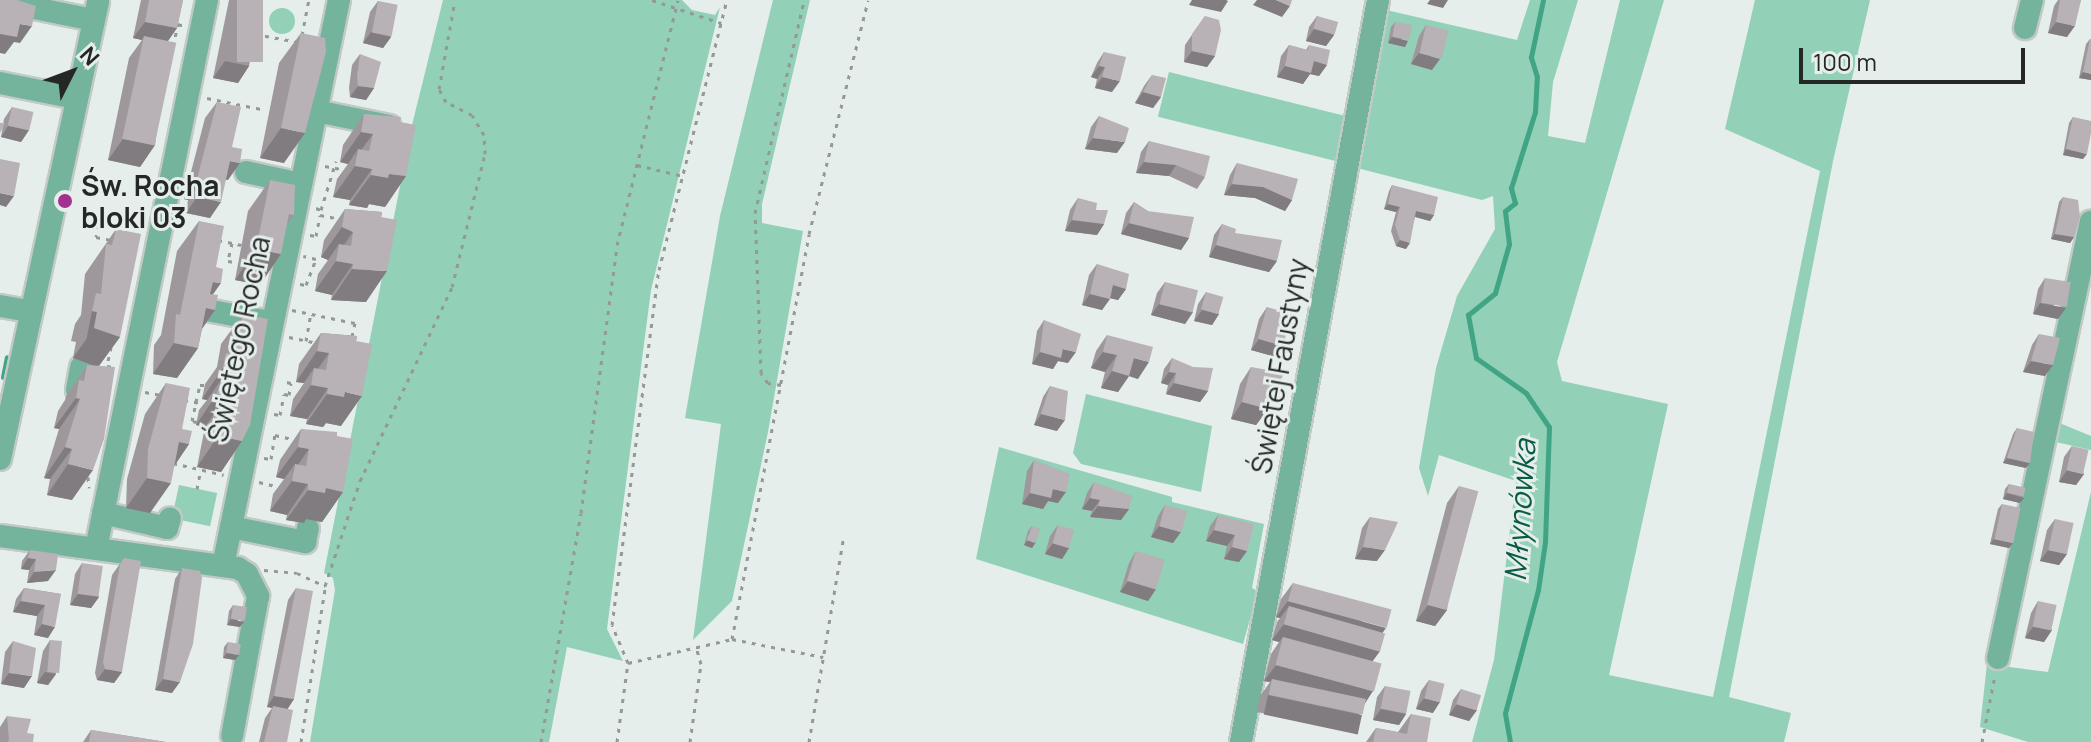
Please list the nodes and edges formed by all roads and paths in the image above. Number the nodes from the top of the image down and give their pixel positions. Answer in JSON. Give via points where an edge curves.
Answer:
{"nodes":[{"id":1,"x":207,"y":0,"type":"edge"},
{"id":2,"x":309,"y":0,"type":"edge"},
{"id":3,"x":339,"y":0,"type":"edge"},
{"id":4,"x":455,"y":0,"type":"edge"},
{"id":5,"x":652,"y":0,"type":"edge"},
{"id":6,"x":678,"y":0,"type":"edge"},
{"id":7,"x":727,"y":0,"type":"edge"},
{"id":8,"x":804,"y":0,"type":"edge"},
{"id":9,"x":868,"y":0,"type":"edge"},
{"id":10,"x":1378,"y":0,"type":"edge"},
{"id":11,"x":2032,"y":0,"type":"edge"},
{"id":12,"x":0,"y":1,"type":"edge"},
{"id":13,"x":96,"y":10,"type":"edge"},
{"id":14,"x":675,"y":11,"type":"junction"},
{"id":15,"x":176,"y":16,"type":"edge"},
{"id":16,"x":721,"y":23,"type":"junction"},
{"id":17,"x":184,"y":26,"type":"dead end"},
{"id":18,"x":2025,"y":28,"type":"dead end"},
{"id":19,"x":252,"y":33,"type":"edge"},
{"id":20,"x":170,"y":55,"type":"edge"},
{"id":21,"x":195,"y":60,"type":"junction"},
{"id":22,"x":0,"y":83,"type":"edge"},
{"id":23,"x":202,"y":97,"type":"dead end"},
{"id":24,"x":76,"y":98,"type":"junction"},
{"id":25,"x":266,"y":110,"type":"dead end"},
{"id":26,"x":316,"y":111,"type":"junction"},
{"id":27,"x":387,"y":144,"type":"edge"},
{"id":28,"x":336,"y":161,"type":"dead end"},
{"id":29,"x":637,"y":165,"type":"junction"},
{"id":30,"x":327,"y":166,"type":"dead end"},
{"id":31,"x":335,"y":168,"type":"junction"},
{"id":32,"x":350,"y":171,"type":"dead end"},
{"id":33,"x":246,"y":172,"type":"dead end"},
{"id":34,"x":683,"y":176,"type":"junction"},
{"id":35,"x":301,"y":184,"type":"junction"},
{"id":36,"x":316,"y":208,"type":"dead end"},
{"id":37,"x":321,"y":212,"type":"junction"},
{"id":38,"x":349,"y":221,"type":"edge"},
{"id":39,"x":2091,"y":222,"type":"edge"},
{"id":40,"x":98,"y":225,"type":"dead end"},
{"id":41,"x":310,"y":235,"type":"dead end"},
{"id":42,"x":126,"y":243,"type":"edge"},
{"id":43,"x":232,"y":243,"type":"dead end"},
{"id":44,"x":308,"y":257,"type":"dead end"},
{"id":45,"x":316,"y":259,"type":"junction"},
{"id":46,"x":235,"y":262,"type":"dead end"},
{"id":47,"x":332,"y":262,"type":"dead end"},
{"id":48,"x":300,"y":284,"type":"dead end"},
{"id":49,"x":0,"y":306,"type":"edge"},
{"id":50,"x":29,"y":311,"type":"junction"},
{"id":51,"x":212,"y":311,"type":"edge"},
{"id":52,"x":311,"y":314,"type":"junction"},
{"id":53,"x":272,"y":321,"type":"junction"},
{"id":54,"x":113,"y":335,"type":"edge"},
{"id":55,"x":306,"y":341,"type":"junction"},
{"id":56,"x":320,"y":344,"type":"edge"},
{"id":57,"x":349,"y":350,"type":"edge"},
{"id":58,"x":114,"y":367,"type":"edge"},
{"id":59,"x":79,"y":378,"type":"edge"},
{"id":60,"x":281,"y":381,"type":"dead end"},
{"id":61,"x":291,"y":383,"type":"junction"},
{"id":62,"x":7,"y":384,"type":"edge"},
{"id":63,"x":204,"y":385,"type":"dead end"},
{"id":64,"x":782,"y":385,"type":"junction"},
{"id":65,"x":307,"y":386,"type":"dead end"},
{"id":66,"x":126,"y":388,"type":"junction"},
{"id":67,"x":169,"y":397,"type":"edge"},
{"id":68,"x":182,"y":399,"type":"edge"},
{"id":69,"x":196,"y":402,"type":"junction"},
{"id":70,"x":209,"y":405,"type":"dead end"},
{"id":71,"x":274,"y":414,"type":"dead end"},
{"id":72,"x":197,"y":422,"type":"dead end"},
{"id":73,"x":270,"y":434,"type":"dead end"},
{"id":74,"x":275,"y":435,"type":"junction"},
{"id":75,"x":304,"y":441,"type":"edge"},
{"id":76,"x":264,"y":458,"type":"dead end"},
{"id":77,"x":0,"y":459,"type":"edge"},
{"id":78,"x":201,"y":469,"type":"dead end"},
{"id":79,"x":92,"y":474,"type":"edge"},
{"id":80,"x":360,"y":481,"type":"dead end"},
{"id":81,"x":89,"y":488,"type":"edge"},
{"id":82,"x":197,"y":489,"type":"dead end"},
{"id":83,"x":103,"y":513,"type":"junction"},
{"id":84,"x":170,"y":518,"type":"dead end"},
{"id":85,"x":231,"y":527,"type":"junction"},
{"id":86,"x":308,"y":528,"type":"dead end"},
{"id":87,"x":0,"y":536,"type":"edge"},
{"id":88,"x":844,"y":536,"type":"dead end"},
{"id":89,"x":96,"y":549,"type":"junction"},
{"id":90,"x":223,"y":566,"type":"junction"},
{"id":91,"x":325,"y":586,"type":"dead end"},
{"id":92,"x":732,"y":639,"type":"junction"},
{"id":93,"x":696,"y":647,"type":"junction"},
{"id":94,"x":823,"y":657,"type":"junction"},
{"id":95,"x":1998,"y":658,"type":"joint"},
{"id":96,"x":628,"y":663,"type":"junction"},
{"id":97,"x":232,"y":736,"type":"dead end"},
{"id":98,"x":301,"y":742,"type":"edge"},
{"id":99,"x":541,"y":742,"type":"edge"},
{"id":100,"x":617,"y":742,"type":"edge"},
{"id":101,"x":690,"y":742,"type":"edge"},
{"id":102,"x":809,"y":742,"type":"edge"},
{"id":103,"x":1241,"y":742,"type":"edge"},
{"id":104,"x":1982,"y":742,"type":"edge"}],
"edges":[{"from":1,"to":21,"type":"street"},
{"from":2,"to":19,"type":"path","via":[[298,42]]},
{"from":3,"to":26,"type":"street","name":"Świętego Rocha"},
{"from":4,"to":80,"type":"path","via":[[439,89],[446,102],[472,115],[484,135],[485,154],[452,287]]},
{"from":5,"to":14,"type":"path"},
{"from":6,"to":14,"type":"path"},
{"from":7,"to":16,"type":"path"},
{"from":8,"to":64,"type":"path","via":[[755,213],[761,373],[768,383]]},
{"from":9,"to":64,"type":"path","via":[[809,234]]},
{"from":10,"to":103,"type":"street","name":"Świętej Faustyny"},
{"from":11,"to":18,"type":"street"},
{"from":12,"to":13,"type":"street"},
{"from":13,"to":24,"type":"street"},
{"from":14,"to":16,"type":"path"},
{"from":14,"to":29,"type":"path"},
{"from":15,"to":17,"type":"path","via":[[169,47],[173,48],[178,24]]},
{"from":16,"to":34,"type":"path"},
{"from":20,"to":21,"type":"street"},
{"from":21,"to":66,"type":"street"},
{"from":22,"to":24,"type":"street"},
{"from":23,"to":25,"type":"path"},
{"from":24,"to":50,"type":"street"},
{"from":26,"to":27,"type":"street","via":[[390,126]]},
{"from":26,"to":35,"type":"street","name":"Świętego Rocha"},
{"from":28,"to":31,"type":"path"},
{"from":29,"to":34,"type":"path"},
{"from":29,"to":99,"type":"path","via":[[617,245],[581,513]]},
{"from":30,"to":31,"type":"path"},
{"from":31,"to":32,"type":"path"},
{"from":31,"to":37,"type":"path"},
{"from":33,"to":35,"type":"street"},
{"from":34,"to":96,"type":"path","via":[[659,270],[612,625]]},
{"from":35,"to":53,"type":"street","name":"Świętego Rocha"},
{"from":36,"to":37,"type":"path"},
{"from":37,"to":38,"type":"path"},
{"from":37,"to":41,"type":"path","via":[[316,236]]},
{"from":39,"to":95,"type":"street"},
{"from":40,"to":42,"type":"path","via":[[96,237]]},
{"from":43,"to":46,"type":"path","via":[[228,261]]},
{"from":44,"to":45,"type":"path"},
{"from":45,"to":47,"type":"path"},
{"from":45,"to":48,"type":"path","via":[[306,285]]},
{"from":49,"to":50,"type":"street"},
{"from":50,"to":62,"type":"street"},
{"from":51,"to":53,"type":"street"},
{"from":52,"to":53,"type":"path"},
{"from":52,"to":55,"type":"path"},
{"from":52,"to":57,"type":"path","via":[[355,323]]},
{"from":53,"to":55,"type":"path"},
{"from":53,"to":85,"type":"street","name":"Świętego Rocha"},
{"from":54,"to":58,"type":"path","via":[[107,366]]},
{"from":55,"to":56,"type":"path"},
{"from":59,"to":66,"type":"street"},
{"from":60,"to":61,"type":"path"},
{"from":61,"to":65,"type":"path"},
{"from":61,"to":71,"type":"path","via":[[280,415]]},
{"from":62,"to":77,"type":"street"},
{"from":63,"to":69,"type":"path"},
{"from":64,"to":92,"type":"path"},
{"from":66,"to":67,"type":"path"},
{"from":66,"to":83,"type":"street"},
{"from":68,"to":69,"type":"path"},
{"from":69,"to":70,"type":"path"},
{"from":69,"to":72,"type":"path","via":[[192,421]]},
{"from":73,"to":74,"type":"path"},
{"from":74,"to":75,"type":"path"},
{"from":74,"to":76,"type":"path","via":[[271,459]]},
{"from":78,"to":82,"type":"path"},
{"from":79,"to":81,"type":"path","via":[[83,472]]},
{"from":83,"to":84,"type":"street","via":[[167,528]]},
{"from":83,"to":89,"type":"street"},
{"from":85,"to":86,"type":"street","via":[[305,542]]},
{"from":85,"to":90,"type":"street","name":"Świętego Rocha"},
{"from":87,"to":89,"type":"street"},
{"from":88,"to":94,"type":"path"},
{"from":89,"to":90,"type":"street"},
{"from":90,"to":97,"type":"street","via":[[247,574],[258,596]]},
{"from":91,"to":98,"type":"path"},
{"from":92,"to":93,"type":"path"},
{"from":92,"to":94,"type":"path"},
{"from":93,"to":96,"type":"path"},
{"from":93,"to":101,"type":"path","via":[[701,664]]},
{"from":94,"to":102,"type":"path"},
{"from":95,"to":104,"type":"path"},
{"from":96,"to":100,"type":"path"}]}
